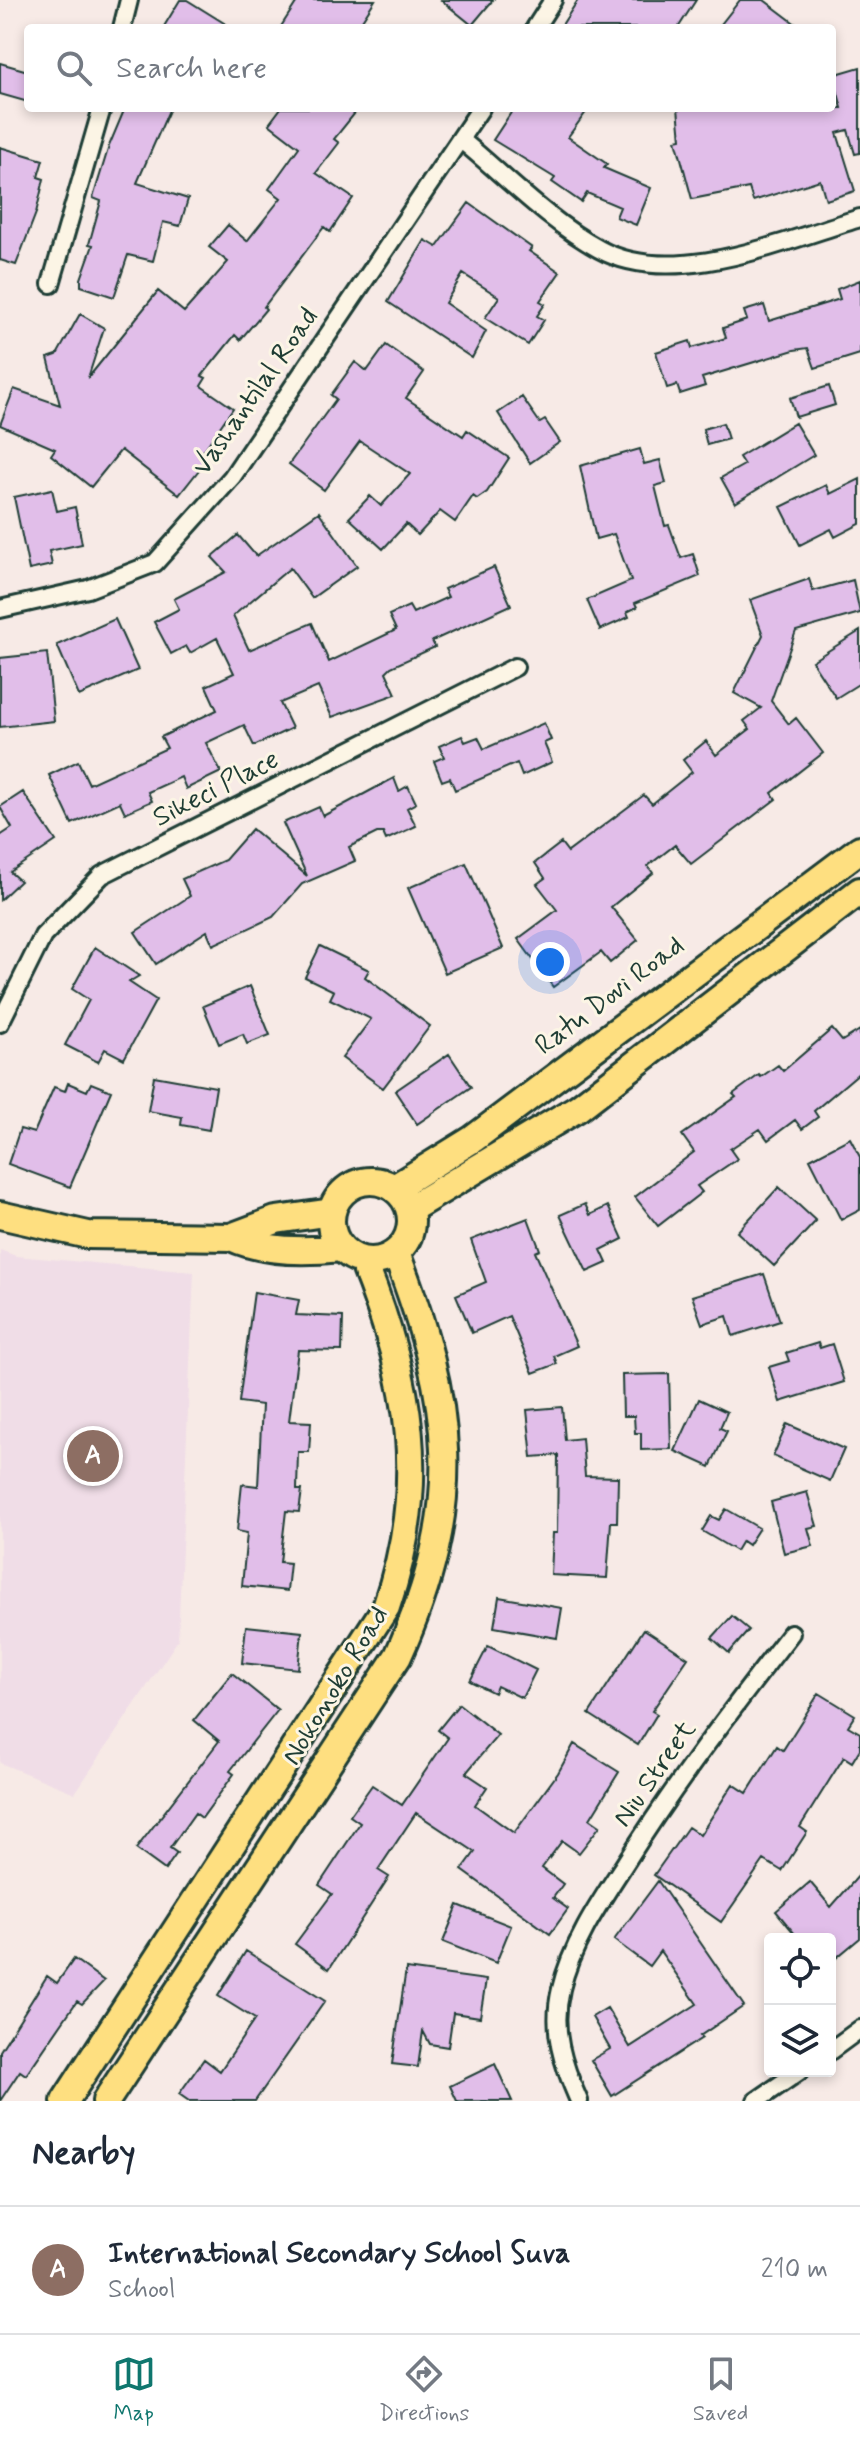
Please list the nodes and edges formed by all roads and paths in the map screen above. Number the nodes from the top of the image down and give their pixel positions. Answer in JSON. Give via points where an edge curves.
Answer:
{"nodes":[{"id":1,"x":129,"y":0,"type":"edge"},
{"id":2,"x":553,"y":0,"type":"edge"},
{"id":3,"x":123,"y":24,"type":"edge"},
{"id":4,"x":538,"y":24,"type":"edge"},
{"id":5,"x":101,"y":112,"type":"edge"},
{"id":6,"x":478,"y":112,"type":"edge"},
{"id":7,"x":460,"y":139,"type":"junction"},
{"id":8,"x":860,"y":218,"type":"edge"},
{"id":9,"x":51,"y":284,"type":"dead end"},
{"id":10,"x":0,"y":609,"type":"edge"},
{"id":11,"x":515,"y":667,"type":"dead end"},
{"id":12,"x":860,"y":849,"type":"edge"},
{"id":13,"x":860,"y":891,"type":"edge"},
{"id":14,"x":0,"y":1023,"type":"edge"},
{"id":15,"x":394,"y":1188,"type":"junction"},
{"id":16,"x":410,"y":1209,"type":"junction"},
{"id":17,"x":332,"y":1212,"type":"junction"},
{"id":18,"x":0,"y":1215,"type":"edge"},
{"id":19,"x":231,"y":1237,"type":"junction"},
{"id":20,"x":396,"y":1253,"type":"junction"},
{"id":21,"x":352,"y":1255,"type":"junction"},
{"id":22,"x":791,"y":1633,"type":"dead end"},
{"id":23,"x":860,"y":2029,"type":"edge"},
{"id":24,"x":836,"y":2047,"type":"edge"},
{"id":25,"x":791,"y":2077,"type":"edge"},
{"id":26,"x":65,"y":2101,"type":"edge"},
{"id":27,"x":106,"y":2101,"type":"edge"},
{"id":28,"x":579,"y":2101,"type":"edge"},
{"id":29,"x":756,"y":2101,"type":"edge"}],
"edges":[{"from":1,"to":3,"type":"street"},
{"from":2,"to":4,"type":"street"},
{"from":5,"to":9,"type":"street"},
{"from":6,"to":7,"type":"street","name":"Vashantilal Road"},
{"from":7,"to":8,"type":"street","via":[[600,250],[631,261],[698,264]]},
{"from":7,"to":10,"type":"street","name":"Vashantilal Road","via":[[232,477],[155,563],[88,589]]},
{"from":11,"to":14,"type":"street","name":"Sikeci Place","via":[[102,875],[43,936]]},
{"from":12,"to":15,"type":"main road","name":"Ratu Dovi Road","via":[[473,1139]]},
{"from":13,"to":16,"type":"main road","via":[[578,1108]]},
{"from":15,"to":16,"type":"main road"},
{"from":15,"to":17,"type":"main road","via":[[382,1182],[356,1183],[345,1190]]},
{"from":16,"to":20,"type":"main road","via":[[410,1234]]},
{"from":17,"to":19,"type":"main road","via":[[276,1220]]},
{"from":17,"to":21,"type":"main road","via":[[334,1237]]},
{"from":18,"to":19,"type":"main road","via":[[88,1235]]},
{"from":19,"to":21,"type":"main road","via":[[248,1245]]},
{"from":20,"to":21,"type":"main road","via":[[386,1259]]},
{"from":20,"to":27,"type":"main road","name":"Nokonoko Road","via":[[421,1321],[443,1428],[443,1504],[427,1584],[398,1656]]},
{"from":21,"to":26,"type":"main road","name":"Nokonoko Road","via":[[386,1327],[402,1389],[413,1474],[405,1539],[386,1607]]},
{"from":22,"to":28,"type":"street","name":"Niu Street","via":[[665,1801],[575,1953],[561,1989],[558,2034],[565,2070]]},
{"from":23,"to":24,"type":"street"},
{"from":25,"to":29,"type":"street"}]}
